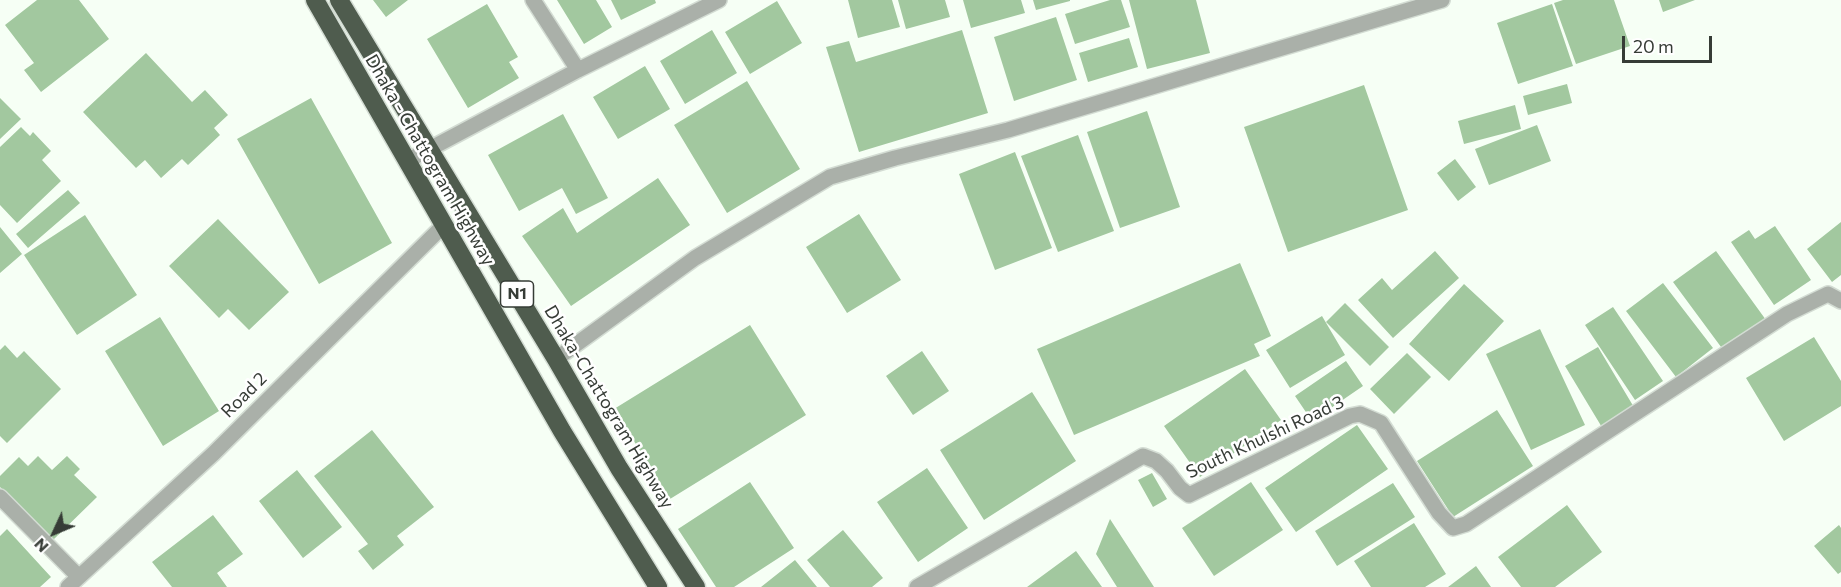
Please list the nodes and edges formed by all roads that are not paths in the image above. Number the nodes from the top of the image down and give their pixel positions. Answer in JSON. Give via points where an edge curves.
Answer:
{"nodes":[{"id":1,"x":315,"y":0,"type":"edge"},
{"id":2,"x":339,"y":0,"type":"edge"},
{"id":3,"x":533,"y":0,"type":"edge"},
{"id":4,"x":719,"y":0,"type":"edge"},
{"id":5,"x":1442,"y":0,"type":"edge"},
{"id":6,"x":578,"y":70,"type":"junction"},
{"id":7,"x":429,"y":150,"type":"junction"},
{"id":8,"x":407,"y":161,"type":"junction"},
{"id":9,"x":443,"y":226,"type":"junction"},
{"id":10,"x":1841,"y":301,"type":"edge"},
{"id":11,"x":556,"y":359,"type":"junction"},
{"id":12,"x":0,"y":497,"type":"edge"},
{"id":13,"x":74,"y":582,"type":"edge"},
{"id":14,"x":657,"y":587,"type":"edge"},
{"id":15,"x":696,"y":587,"type":"edge"},
{"id":16,"x":917,"y":587,"type":"edge"}],
"edges":[{"from":1,"to":8,"type":"highway","name":"Dhaka - Chattogram Highway","number":"N1"},
{"from":2,"to":7,"type":"highway","name":"Dhaka-Chattogram Highway","number":"N1"},
{"from":3,"to":6,"type":"street"},
{"from":4,"to":6,"type":"street"},
{"from":5,"to":11,"type":"street","via":[[1008,130],[830,177],[695,258]]},
{"from":6,"to":7,"type":"street"},
{"from":7,"to":8,"type":"street"},
{"from":7,"to":11,"type":"highway","name":"Dhaka-Chattogram Highway","number":"N1"},
{"from":8,"to":9,"type":"highway","name":"Dhaka - Chattogram Highway","number":"N1"},
{"from":9,"to":13,"type":"street","name":"Road 2","via":[[213,454]]},
{"from":9,"to":14,"type":"highway","name":"Dhaka - Chattogram Highway","number":"N1"},
{"from":10,"to":16,"type":"street","name":"South Khulshi Road 3","via":[[1828,294],[1787,314],[1466,525],[1453,528],[1439,513],[1381,423],[1360,414],[1189,495],[1156,461],[1143,456]]},
{"from":11,"to":15,"type":"highway","name":"Dhaka-Chattogram Highway","number":"N1","via":[[619,468]]},
{"from":12,"to":13,"type":"street"}]}
